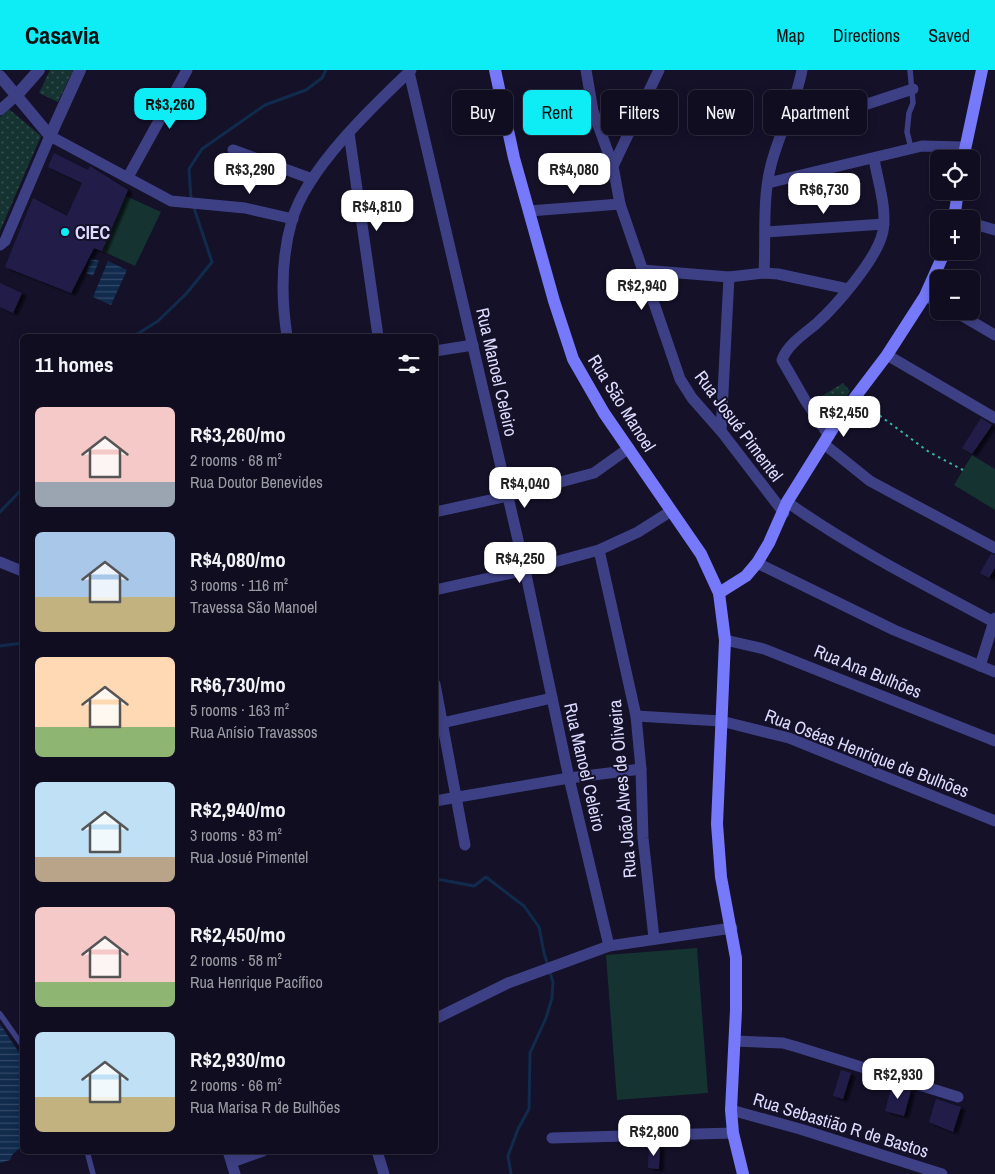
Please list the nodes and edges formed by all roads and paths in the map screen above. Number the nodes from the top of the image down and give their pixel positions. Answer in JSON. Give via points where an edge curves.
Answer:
{"nodes":[{"id":1,"x":39,"y":70,"type":"edge"},
{"id":2,"x":80,"y":70,"type":"edge"},
{"id":3,"x":187,"y":70,"type":"edge"},
{"id":4,"x":495,"y":70,"type":"edge"},
{"id":5,"x":586,"y":70,"type":"edge"},
{"id":6,"x":659,"y":70,"type":"edge"},
{"id":7,"x":802,"y":70,"type":"edge"},
{"id":8,"x":910,"y":70,"type":"edge"},
{"id":9,"x":982,"y":70,"type":"edge"},
{"id":10,"x":410,"y":71,"type":"edge"},
{"id":11,"x":0,"y":76,"type":"edge"},
{"id":12,"x":913,"y":89,"type":"junction"},
{"id":13,"x":797,"y":90,"type":"edge"},
{"id":14,"x":17,"y":95,"type":"junction"},
{"id":15,"x":867,"y":104,"type":"edge"},
{"id":16,"x":0,"y":110,"type":"edge"},
{"id":17,"x":349,"y":133,"type":"junction"},
{"id":18,"x":780,"y":135,"type":"edge"},
{"id":19,"x":50,"y":136,"type":"junction"},
{"id":20,"x":911,"y":148,"type":"junction"},
{"id":21,"x":233,"y":150,"type":"dead end"},
{"id":22,"x":954,"y":150,"type":"edge"},
{"id":23,"x":964,"y":150,"type":"edge"},
{"id":24,"x":874,"y":159,"type":"junction"},
{"id":25,"x":613,"y":166,"type":"junction"},
{"id":26,"x":128,"y":176,"type":"junction"},
{"id":27,"x":312,"y":179,"type":"junction"},
{"id":28,"x":768,"y":183,"type":"junction"},
{"id":29,"x":620,"y":204,"type":"junction"},
{"id":30,"x":529,"y":211,"type":"junction"},
{"id":31,"x":293,"y":218,"type":"junction"},
{"id":32,"x":884,"y":224,"type":"junction"},
{"id":33,"x":980,"y":226,"type":"edge"},
{"id":34,"x":995,"y":230,"type":"edge"},
{"id":35,"x":766,"y":232,"type":"junction"},
{"id":36,"x":0,"y":245,"type":"edge"},
{"id":37,"x":941,"y":260,"type":"edge"},
{"id":38,"x":642,"y":270,"type":"junction"},
{"id":39,"x":764,"y":273,"type":"junction"},
{"id":40,"x":729,"y":277,"type":"junction"},
{"id":41,"x":848,"y":289,"type":"junction"},
{"id":42,"x":925,"y":296,"type":"junction"},
{"id":43,"x":930,"y":298,"type":"edge"},
{"id":44,"x":969,"y":320,"type":"edge"},
{"id":45,"x":287,"y":334,"type":"edge"},
{"id":46,"x":378,"y":334,"type":"edge"},
{"id":47,"x":995,"y":335,"type":"edge"},
{"id":48,"x":473,"y":345,"type":"junction"},
{"id":49,"x":438,"y":351,"type":"edge"},
{"id":50,"x":887,"y":354,"type":"junction"},
{"id":51,"x":854,"y":396,"type":"junction"},
{"id":52,"x":995,"y":418,"type":"edge"},
{"id":53,"x":721,"y":432,"type":"junction"},
{"id":54,"x":826,"y":440,"type":"junction"},
{"id":55,"x":629,"y":448,"type":"junction"},
{"id":56,"x":963,"y":470,"type":"dead end"},
{"id":57,"x":508,"y":496,"type":"junction"},
{"id":58,"x":786,"y":508,"type":"junction"},
{"id":59,"x":671,"y":510,"type":"junction"},
{"id":60,"x":438,"y":511,"type":"edge"},
{"id":61,"x":995,"y":548,"type":"edge"},
{"id":62,"x":599,"y":550,"type":"junction"},
{"id":63,"x":0,"y":562,"type":"edge"},
{"id":64,"x":757,"y":563,"type":"junction"},
{"id":65,"x":20,"y":570,"type":"edge"},
{"id":66,"x":525,"y":570,"type":"junction"},
{"id":67,"x":438,"y":589,"type":"edge"},
{"id":68,"x":719,"y":593,"type":"junction"},
{"id":69,"x":994,"y":620,"type":"edge"},
{"id":70,"x":725,"y":640,"type":"junction"},
{"id":71,"x":980,"y":666,"type":"junction"},
{"id":72,"x":995,"y":672,"type":"edge"},
{"id":73,"x":552,"y":698,"type":"junction"},
{"id":74,"x":438,"y":701,"type":"edge"},
{"id":75,"x":636,"y":716,"type":"junction"},
{"id":76,"x":721,"y":721,"type":"junction"},
{"id":77,"x":442,"y":723,"type":"junction"},
{"id":78,"x":995,"y":741,"type":"edge"},
{"id":79,"x":641,"y":769,"type":"junction"},
{"id":80,"x":569,"y":778,"type":"junction"},
{"id":81,"x":455,"y":798,"type":"junction"},
{"id":82,"x":438,"y":801,"type":"edge"},
{"id":83,"x":995,"y":821,"type":"edge"},
{"id":84,"x":465,"y":845,"type":"dead end"},
{"id":85,"x":732,"y":928,"type":"junction"},
{"id":86,"x":654,"y":938,"type":"junction"},
{"id":87,"x":609,"y":946,"type":"junction"},
{"id":88,"x":0,"y":1014,"type":"edge"},
{"id":89,"x":438,"y":1018,"type":"edge"},
{"id":90,"x":20,"y":1041,"type":"edge"},
{"id":91,"x":735,"y":1041,"type":"junction"},
{"id":92,"x":958,"y":1097,"type":"dead end"},
{"id":93,"x":730,"y":1110,"type":"junction"},
{"id":94,"x":733,"y":1133,"type":"junction"},
{"id":95,"x":552,"y":1138,"type":"dead end"},
{"id":96,"x":88,"y":1154,"type":"edge"},
{"id":97,"x":247,"y":1154,"type":"edge"},
{"id":98,"x":378,"y":1154,"type":"edge"},
{"id":99,"x":230,"y":1157,"type":"edge"},
{"id":100,"x":93,"y":1174,"type":"edge"},
{"id":101,"x":236,"y":1174,"type":"edge"},
{"id":102,"x":384,"y":1174,"type":"edge"},
{"id":103,"x":743,"y":1174,"type":"edge"},
{"id":104,"x":942,"y":1174,"type":"edge"}],
"edges":[{"from":1,"to":14,"type":"street"},
{"from":2,"to":19,"type":"street"},
{"from":3,"to":26,"type":"street"},
{"from":4,"to":30,"type":"main road","name":"Rua São Manoel"},
{"from":5,"to":25,"type":"street","name":"Rua Josué Pimentel","via":[[593,111]]},
{"from":6,"to":25,"type":"street"},
{"from":7,"to":13,"type":"street"},
{"from":8,"to":12,"type":"lane"},
{"from":9,"to":23,"type":"main road"},
{"from":10,"to":17,"type":"street"},
{"from":10,"to":48,"type":"street","name":"Rua Manoel Celeiro"},
{"from":11,"to":14,"type":"street"},
{"from":12,"to":15,"type":"street"},
{"from":12,"to":20,"type":"lane","via":[[913,103],[907,122]]},
{"from":14,"to":16,"type":"street"},
{"from":14,"to":19,"type":"street"},
{"from":17,"to":27,"type":"street"},
{"from":17,"to":46,"type":"street"},
{"from":18,"to":28,"type":"street"},
{"from":19,"to":26,"type":"street"},
{"from":19,"to":36,"type":"street","via":[[5,241]]},
{"from":20,"to":22,"type":"street","via":[[938,145]]},
{"from":20,"to":24,"type":"street"},
{"from":21,"to":27,"type":"street"},
{"from":24,"to":28,"type":"street"},
{"from":24,"to":32,"type":"street"},
{"from":25,"to":29,"type":"street","name":"Rua Josué Pimentel"},
{"from":26,"to":31,"type":"street","via":[[171,201],[202,202]]},
{"from":27,"to":31,"type":"street"},
{"from":28,"to":35,"type":"street"},
{"from":29,"to":30,"type":"street"},
{"from":29,"to":38,"type":"street","name":"Rua Josué Pimentel"},
{"from":30,"to":55,"type":"main road","name":"Rua São Manoel","via":[[573,359],[604,413]]},
{"from":31,"to":45,"type":"street","via":[[282,282]]},
{"from":32,"to":35,"type":"street"},
{"from":32,"to":41,"type":"street","via":[[879,242]]},
{"from":33,"to":34,"type":"street"},
{"from":35,"to":39,"type":"street"},
{"from":37,"to":42,"type":"main road"},
{"from":38,"to":40,"type":"street"},
{"from":38,"to":53,"type":"street","name":"Rua Josué Pimentel","via":[[682,384]]},
{"from":39,"to":40,"type":"street"},
{"from":39,"to":41,"type":"street"},
{"from":40,"to":53,"type":"street"},
{"from":41,"to":54,"type":"street","via":[[782,360]]},
{"from":42,"to":43,"type":"street"},
{"from":42,"to":50,"type":"main road"},
{"from":44,"to":47,"type":"street"},
{"from":48,"to":49,"type":"street"},
{"from":48,"to":57,"type":"street","name":"Rua Manoel Celeiro"},
{"from":50,"to":51,"type":"main road"},
{"from":50,"to":52,"type":"street"},
{"from":51,"to":54,"type":"main road"},
{"from":51,"to":56,"type":"path","via":[[929,452]]},
{"from":53,"to":58,"type":"street","name":"Rua Josué Pimentel"},
{"from":54,"to":58,"type":"main road"},
{"from":54,"to":61,"type":"street","via":[[870,482]]},
{"from":55,"to":57,"type":"street","via":[[594,473]]},
{"from":55,"to":59,"type":"main road","name":"Rua São Manoel"},
{"from":57,"to":60,"type":"street"},
{"from":57,"to":66,"type":"street","name":"Rua Manoel Celeiro"},
{"from":58,"to":64,"type":"main road"},
{"from":58,"to":69,"type":"street","name":"Rua Josué Pimentel"},
{"from":59,"to":62,"type":"street","via":[[638,532]]},
{"from":59,"to":68,"type":"main road","name":"Rua São Manoel","via":[[701,554]]},
{"from":62,"to":66,"type":"street"},
{"from":62,"to":75,"type":"street","name":"Rua João Alves de Oliveira"},
{"from":63,"to":65,"type":"street"},
{"from":64,"to":68,"type":"main road","via":[[746,576]]},
{"from":64,"to":71,"type":"street","via":[[894,630]]},
{"from":66,"to":67,"type":"street"},
{"from":66,"to":73,"type":"street","name":"Rua Manoel Celeiro"},
{"from":68,"to":70,"type":"main road","name":"Rua São Manoel"},
{"from":69,"to":71,"type":"street"},
{"from":70,"to":76,"type":"main road","name":"Rua São Manoel"},
{"from":70,"to":78,"type":"street","name":"Rua Ana Bulhões","via":[[764,649]]},
{"from":71,"to":72,"type":"street"},
{"from":73,"to":77,"type":"street"},
{"from":73,"to":80,"type":"street","name":"Rua Manoel Celeiro"},
{"from":74,"to":77,"type":"street"},
{"from":75,"to":76,"type":"street","name":"Rua Oséas Henrique de Bulhões"},
{"from":75,"to":79,"type":"street","name":"Rua João Alves de Oliveira"},
{"from":76,"to":83,"type":"street","name":"Rua Oséas Henrique de Bulhões","via":[[789,738]]},
{"from":76,"to":85,"type":"main road","name":"Rua São Manoel","via":[[717,840]]},
{"from":77,"to":81,"type":"street"},
{"from":79,"to":80,"type":"street"},
{"from":79,"to":86,"type":"street","name":"Rua João Alves de Oliveira"},
{"from":80,"to":81,"type":"street"},
{"from":80,"to":87,"type":"street","name":"Rua Manoel Celeiro"},
{"from":81,"to":82,"type":"street"},
{"from":81,"to":84,"type":"street"},
{"from":85,"to":86,"type":"street"},
{"from":85,"to":91,"type":"main road","name":"Rua São Manoel","via":[[737,984]]},
{"from":86,"to":87,"type":"street"},
{"from":87,"to":89,"type":"street","via":[[537,972]]},
{"from":88,"to":90,"type":"lane"},
{"from":91,"to":92,"type":"street","via":[[783,1043]]},
{"from":91,"to":93,"type":"main road","name":"Rua São Manoel"},
{"from":93,"to":94,"type":"main road","name":"Rua São Manoel"},
{"from":93,"to":104,"type":"street","name":"Rua Sebastião R de Bastos"},
{"from":94,"to":95,"type":"street"},
{"from":94,"to":103,"type":"main road","name":"Rua São Manoel"},
{"from":96,"to":100,"type":"lane"},
{"from":97,"to":99,"type":"street"},
{"from":98,"to":102,"type":"street"},
{"from":99,"to":101,"type":"street"}]}
